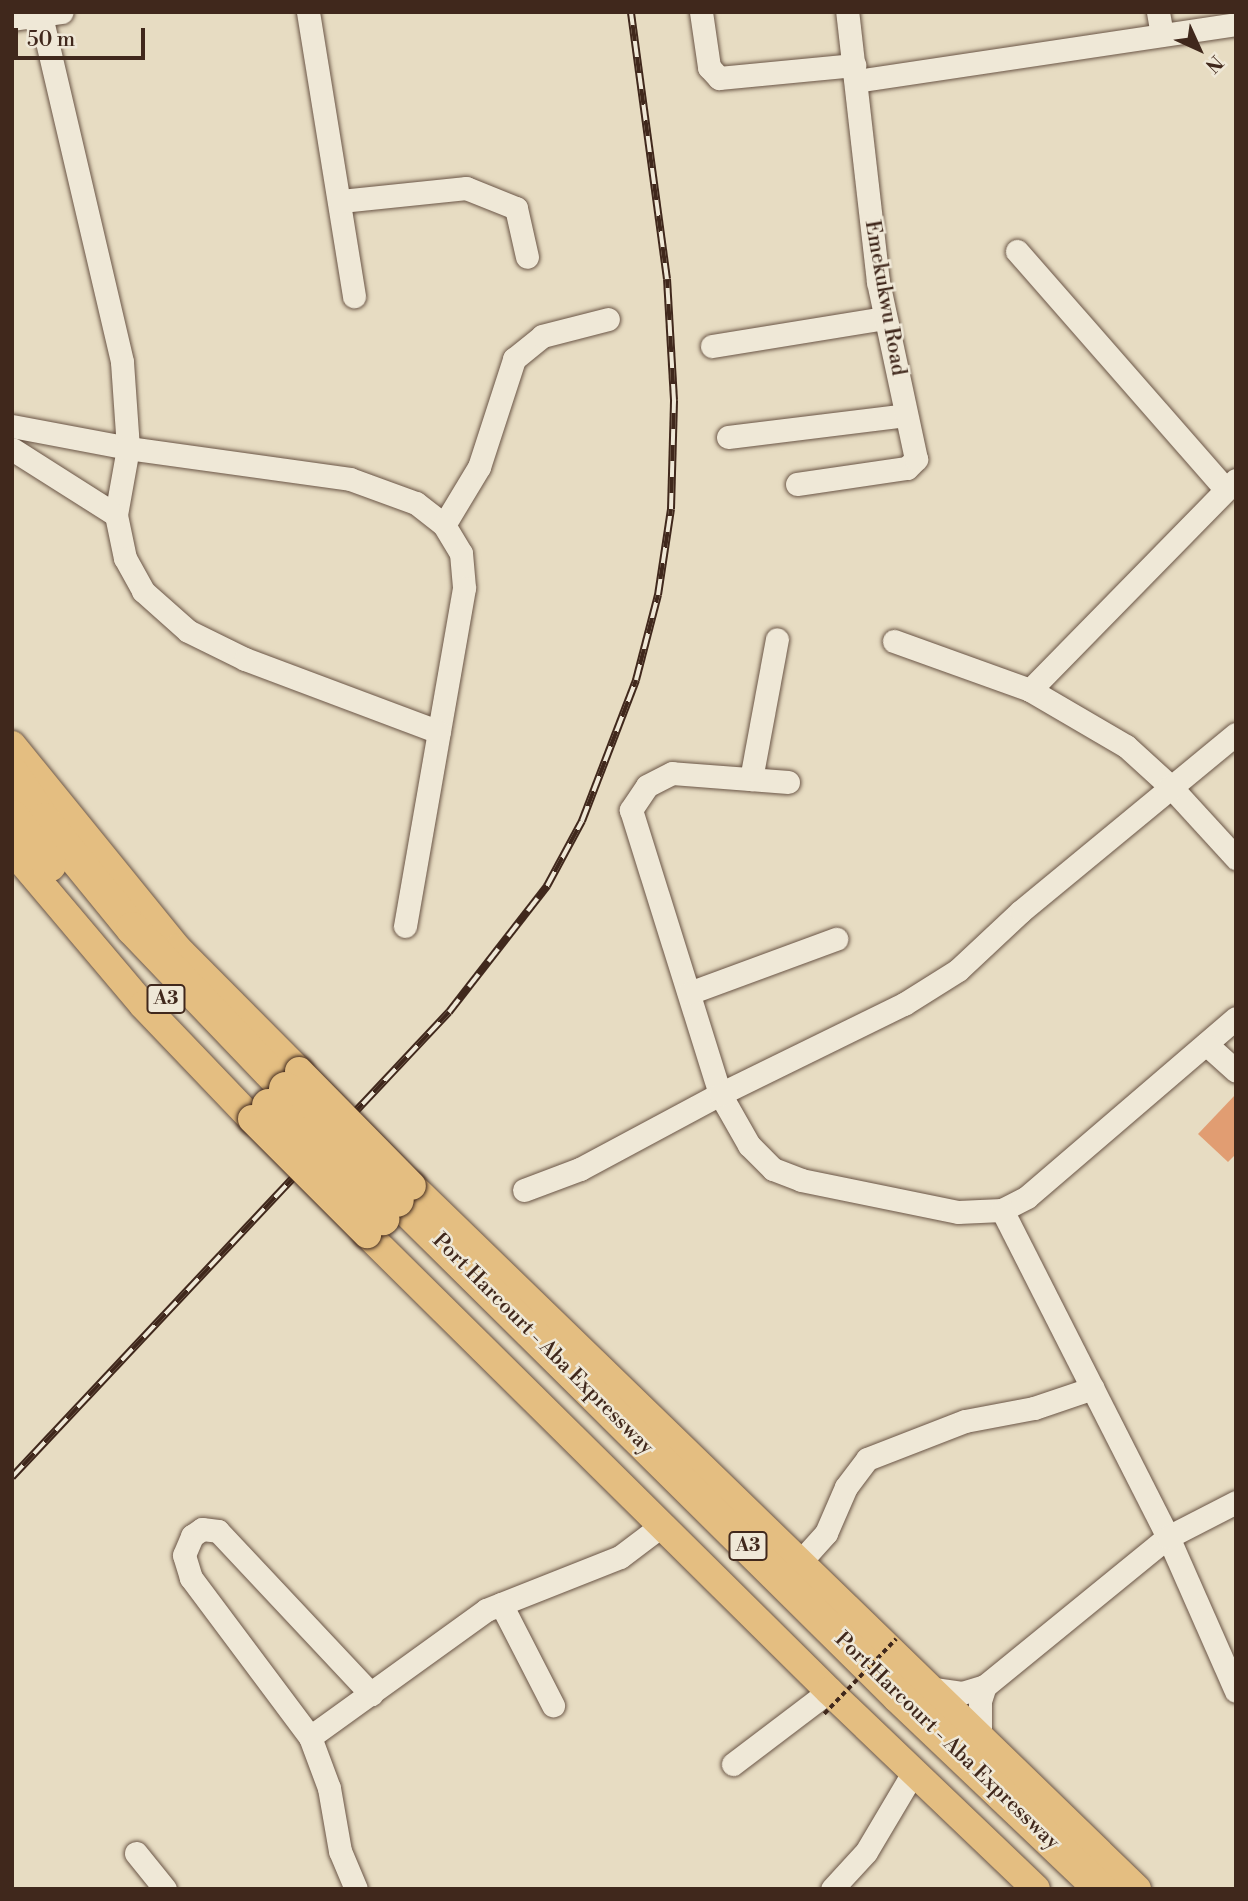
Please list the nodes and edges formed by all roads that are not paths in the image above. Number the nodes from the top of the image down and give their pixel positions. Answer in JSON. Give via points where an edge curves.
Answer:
{"nodes":[{"id":1,"x":308,"y":12,"type":"edge"},
{"id":2,"x":701,"y":12,"type":"edge"},
{"id":3,"x":847,"y":12,"type":"edge"},
{"id":4,"x":1158,"y":12,"type":"edge"},
{"id":5,"x":52,"y":14,"type":"edge"},
{"id":6,"x":12,"y":19,"type":"edge"},
{"id":7,"x":1236,"y":24,"type":"edge"},
{"id":8,"x":1162,"y":35,"type":"junction"},
{"id":9,"x":855,"y":73,"type":"junction"},
{"id":10,"x":341,"y":201,"type":"junction"},
{"id":11,"x":1017,"y":251,"type":"dead end"},
{"id":12,"x":527,"y":257,"type":"dead end"},
{"id":13,"x":354,"y":296,"type":"dead end"},
{"id":14,"x":886,"y":318,"type":"junction"},
{"id":15,"x":608,"y":319,"type":"dead end"},
{"id":16,"x":712,"y":346,"type":"dead end"},
{"id":17,"x":906,"y":415,"type":"junction"},
{"id":18,"x":12,"y":426,"type":"edge"},
{"id":19,"x":728,"y":437,"type":"dead end"},
{"id":20,"x":128,"y":448,"type":"junction"},
{"id":21,"x":12,"y":449,"type":"edge"},
{"id":22,"x":797,"y":484,"type":"dead end"},
{"id":23,"x":1231,"y":485,"type":"edge"},
{"id":24,"x":116,"y":515,"type":"junction"},
{"id":25,"x":444,"y":525,"type":"junction"},
{"id":26,"x":777,"y":639,"type":"dead end"},
{"id":27,"x":894,"y":641,"type":"dead end"},
{"id":28,"x":1030,"y":690,"type":"junction"},
{"id":29,"x":439,"y":732,"type":"junction"},
{"id":30,"x":1236,"y":734,"type":"edge"},
{"id":31,"x":12,"y":746,"type":"edge"},
{"id":32,"x":12,"y":773,"type":"edge"},
{"id":33,"x":751,"y":779,"type":"junction"},
{"id":34,"x":788,"y":782,"type":"dead end"},
{"id":35,"x":1170,"y":786,"type":"junction"},
{"id":36,"x":12,"y":816,"type":"edge"},
{"id":37,"x":12,"y":850,"type":"edge"},
{"id":38,"x":1236,"y":858,"type":"edge"},
{"id":39,"x":405,"y":926,"type":"dead end"},
{"id":40,"x":835,"y":939,"type":"dead end"},
{"id":41,"x":688,"y":993,"type":"junction"},
{"id":42,"x":1236,"y":1018,"type":"edge"},
{"id":43,"x":1206,"y":1044,"type":"junction"},
{"id":44,"x":1236,"y":1071,"type":"edge"},
{"id":45,"x":720,"y":1094,"type":"junction"},
{"id":46,"x":276,"y":1096,"type":"junction"},
{"id":47,"x":524,"y":1190,"type":"dead end"},
{"id":48,"x":390,"y":1209,"type":"junction"},
{"id":49,"x":1002,"y":1210,"type":"junction"},
{"id":50,"x":1093,"y":1388,"type":"junction"},
{"id":51,"x":1236,"y":1502,"type":"edge"},
{"id":52,"x":661,"y":1526,"type":"junction"},
{"id":53,"x":1168,"y":1537,"type":"junction"},
{"id":54,"x":800,"y":1562,"type":"junction"},
{"id":55,"x":501,"y":1604,"type":"junction"},
{"id":56,"x":985,"y":1686,"type":"junction"},
{"id":57,"x":927,"y":1688,"type":"junction"},
{"id":58,"x":1236,"y":1691,"type":"edge"},
{"id":59,"x":371,"y":1694,"type":"junction"},
{"id":60,"x":827,"y":1703,"type":"junction"},
{"id":61,"x":553,"y":1705,"type":"dead end"},
{"id":62,"x":310,"y":1737,"type":"junction"},
{"id":63,"x":980,"y":1741,"type":"junction"},
{"id":64,"x":733,"y":1764,"type":"dead end"},
{"id":65,"x":912,"y":1773,"type":"junction"},
{"id":66,"x":136,"y":1853,"type":"dead end"},
{"id":67,"x":164,"y":1889,"type":"edge"},
{"id":68,"x":356,"y":1889,"type":"edge"},
{"id":69,"x":832,"y":1889,"type":"edge"},
{"id":70,"x":1036,"y":1889,"type":"edge"},
{"id":71,"x":1070,"y":1889,"type":"edge"},
{"id":72,"x":1101,"y":1889,"type":"edge"},
{"id":73,"x":1137,"y":1889,"type":"edge"}],
"edges":[{"from":1,"to":10,"type":"street"},
{"from":2,"to":9,"type":"street","via":[[709,67],[719,78]]},
{"from":3,"to":9,"type":"street","name":"Emekukwu Road"},
{"from":4,"to":8,"type":"street"},
{"from":5,"to":6,"type":"street"},
{"from":5,"to":20,"type":"street","via":[[122,362]]},
{"from":7,"to":8,"type":"street"},
{"from":8,"to":9,"type":"street"},
{"from":9,"to":14,"type":"street","name":"Emekukwu Road"},
{"from":10,"to":12,"type":"street","via":[[466,188],[516,208]]},
{"from":10,"to":13,"type":"street"},
{"from":11,"to":23,"type":"street"},
{"from":14,"to":16,"type":"street"},
{"from":14,"to":17,"type":"street","name":"Emekukwu Road"},
{"from":15,"to":25,"type":"street","via":[[542,336],[514,359],[479,467]]},
{"from":17,"to":19,"type":"street"},
{"from":17,"to":22,"type":"street","name":"Emekukwu Road","via":[[916,459],[907,468]]},
{"from":18,"to":20,"type":"street"},
{"from":20,"to":24,"type":"street"},
{"from":20,"to":25,"type":"street","via":[[350,479],[416,503]]},
{"from":21,"to":24,"type":"street"},
{"from":23,"to":28,"type":"street"},
{"from":24,"to":29,"type":"street","via":[[125,558],[143,591],[188,631],[245,659]]},
{"from":25,"to":29,"type":"street","via":[[461,553],[464,588]]},
{"from":26,"to":33,"type":"street"},
{"from":27,"to":28,"type":"street"},
{"from":28,"to":35,"type":"street","via":[[1126,746]]},
{"from":29,"to":39,"type":"street"},
{"from":30,"to":35,"type":"street"},
{"from":31,"to":46,"type":"main road","via":[[177,948]]},
{"from":32,"to":46,"type":"highway","name":"Port Harcourt - Aba Expressway","number":"A3","via":[[132,928]]},
{"from":33,"to":34,"type":"street"},
{"from":33,"to":41,"type":"street","via":[[672,773],[647,786],[631,810]]},
{"from":35,"to":38,"type":"street"},
{"from":35,"to":45,"type":"street","via":[[958,970],[904,1004]]},
{"from":36,"to":46,"type":"highway","name":"Port Harcourt - Aba Expressway","number":"A3","via":[[122,950]]},
{"from":37,"to":46,"type":"main road","via":[[143,1005]]},
{"from":40,"to":41,"type":"street"},
{"from":41,"to":45,"type":"street"},
{"from":42,"to":43,"type":"street"},
{"from":43,"to":44,"type":"street"},
{"from":43,"to":49,"type":"street","via":[[1027,1197]]},
{"from":45,"to":47,"type":"street","via":[[580,1170]]},
{"from":45,"to":49,"type":"street","via":[[748,1145],[773,1169],[800,1180],[958,1212]]},
{"from":46,"to":48,"type":"highway","name":"Port Harcourt - Aba Expressway","number":"A3","bridge":true},
{"from":46,"to":48,"type":"main road","bridge":true},
{"from":48,"to":52,"type":"main road"},
{"from":48,"to":54,"type":"main road"},
{"from":48,"to":71,"type":"highway","name":"Port Harcourt - Aba Expressway","number":"A3"},
{"from":48,"to":72,"type":"highway","name":"Port Harcourt - Aba Expressway","number":"A3"},
{"from":49,"to":50,"type":"street"},
{"from":50,"to":53,"type":"street"},
{"from":50,"to":54,"type":"street","via":[[1034,1408],[965,1421],[867,1460],[846,1487],[826,1533]]},
{"from":51,"to":53,"type":"street"},
{"from":52,"to":55,"type":"street","via":[[620,1557]]},
{"from":52,"to":60,"type":"main road"},
{"from":53,"to":56,"type":"street"},
{"from":53,"to":58,"type":"street"},
{"from":54,"to":57,"type":"main road"},
{"from":55,"to":59,"type":"street","via":[[486,1610]]},
{"from":55,"to":61,"type":"street"},
{"from":56,"to":57,"type":"street","via":[[962,1693]]},
{"from":56,"to":63,"type":"street","via":[[980,1701]]},
{"from":57,"to":63,"type":"main road"},
{"from":59,"to":62,"type":"street"},
{"from":59,"to":62,"type":"street","via":[[218,1531],[202,1529],[192,1536],[184,1555],[191,1577]]},
{"from":60,"to":64,"type":"street"},
{"from":60,"to":65,"type":"main road"},
{"from":62,"to":68,"type":"street","via":[[329,1788],[340,1851]]},
{"from":63,"to":73,"type":"main road"},
{"from":65,"to":69,"type":"street","via":[[866,1853]]},
{"from":65,"to":70,"type":"main road"},
{"from":66,"to":67,"type":"street"}]}
